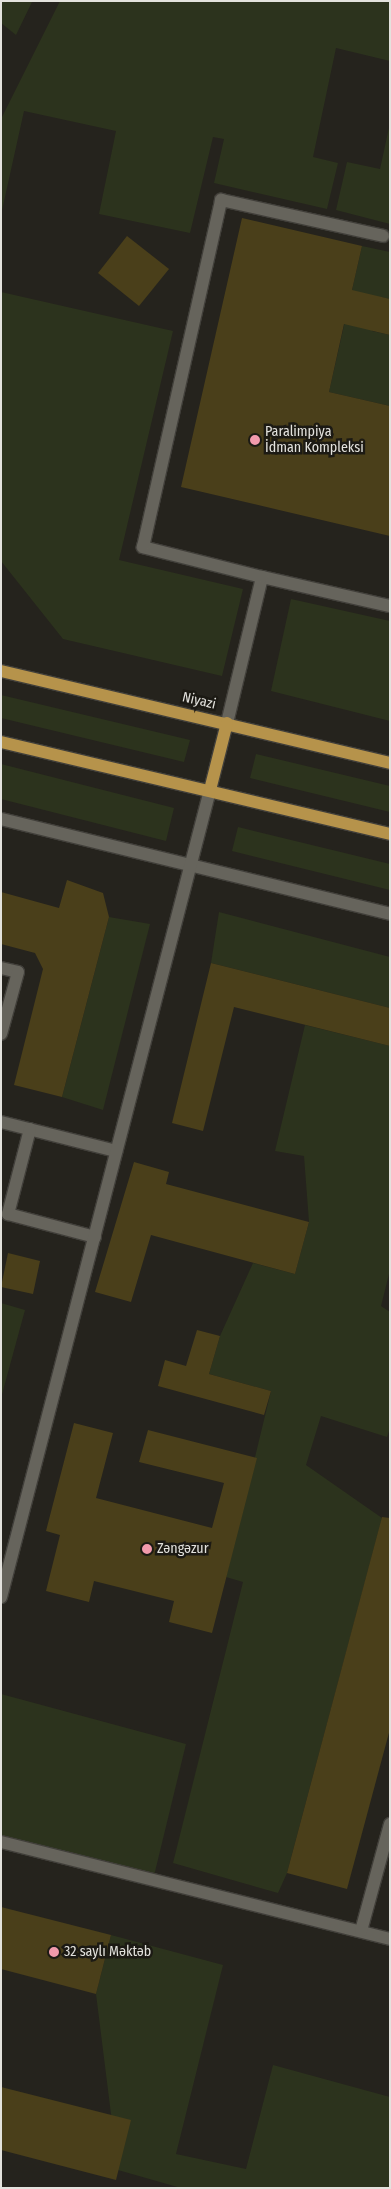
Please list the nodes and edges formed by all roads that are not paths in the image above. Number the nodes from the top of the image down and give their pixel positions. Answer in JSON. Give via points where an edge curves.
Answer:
{"nodes":[{"id":1,"x":383,"y":236,"type":"dead end"},
{"id":2,"x":262,"y":577,"type":"junction"},
{"id":3,"x":390,"y":606,"type":"edge"},
{"id":4,"x":1,"y":671,"type":"edge"},
{"id":5,"x":227,"y":723,"type":"junction"},
{"id":6,"x":1,"y":742,"type":"edge"},
{"id":7,"x":390,"y":763,"type":"edge"},
{"id":8,"x":210,"y":790,"type":"junction"},
{"id":9,"x":1,"y":819,"type":"edge"},
{"id":10,"x":390,"y":834,"type":"edge"},
{"id":11,"x":193,"y":866,"type":"junction"},
{"id":12,"x":390,"y":914,"type":"edge"},
{"id":13,"x":1,"y":968,"type":"edge"},
{"id":14,"x":1,"y":1034,"type":"edge"},
{"id":15,"x":1,"y":1122,"type":"edge"},
{"id":16,"x":30,"y":1129,"type":"junction"},
{"id":17,"x":116,"y":1151,"type":"junction"},
{"id":18,"x":95,"y":1237,"type":"junction"},
{"id":19,"x":1,"y":1597,"type":"edge"},
{"id":20,"x":390,"y":1824,"type":"edge"},
{"id":21,"x":1,"y":1842,"type":"edge"},
{"id":22,"x":361,"y":1932,"type":"junction"},
{"id":23,"x":390,"y":1939,"type":"edge"}],
"edges":[{"from":1,"to":2,"type":"lane","via":[[221,200],[143,547]]},
{"from":2,"to":3,"type":"lane"},
{"from":2,"to":5,"type":"lane"},
{"from":4,"to":5,"type":"main road","name":"Niyazi"},
{"from":5,"to":7,"type":"main road","name":"Niyazi"},
{"from":5,"to":8,"type":"main road"},
{"from":6,"to":8,"type":"main road"},
{"from":8,"to":10,"type":"main road"},
{"from":8,"to":11,"type":"lane"},
{"from":9,"to":11,"type":"lane"},
{"from":11,"to":12,"type":"lane"},
{"from":11,"to":17,"type":"lane"},
{"from":13,"to":14,"type":"lane","via":[[18,972]]},
{"from":15,"to":16,"type":"lane"},
{"from":16,"to":17,"type":"lane"},
{"from":16,"to":18,"type":"lane","via":[[8,1214]]},
{"from":17,"to":18,"type":"lane"},
{"from":18,"to":19,"type":"lane"},
{"from":20,"to":22,"type":"lane"},
{"from":21,"to":22,"type":"lane"},
{"from":22,"to":23,"type":"lane"}]}
